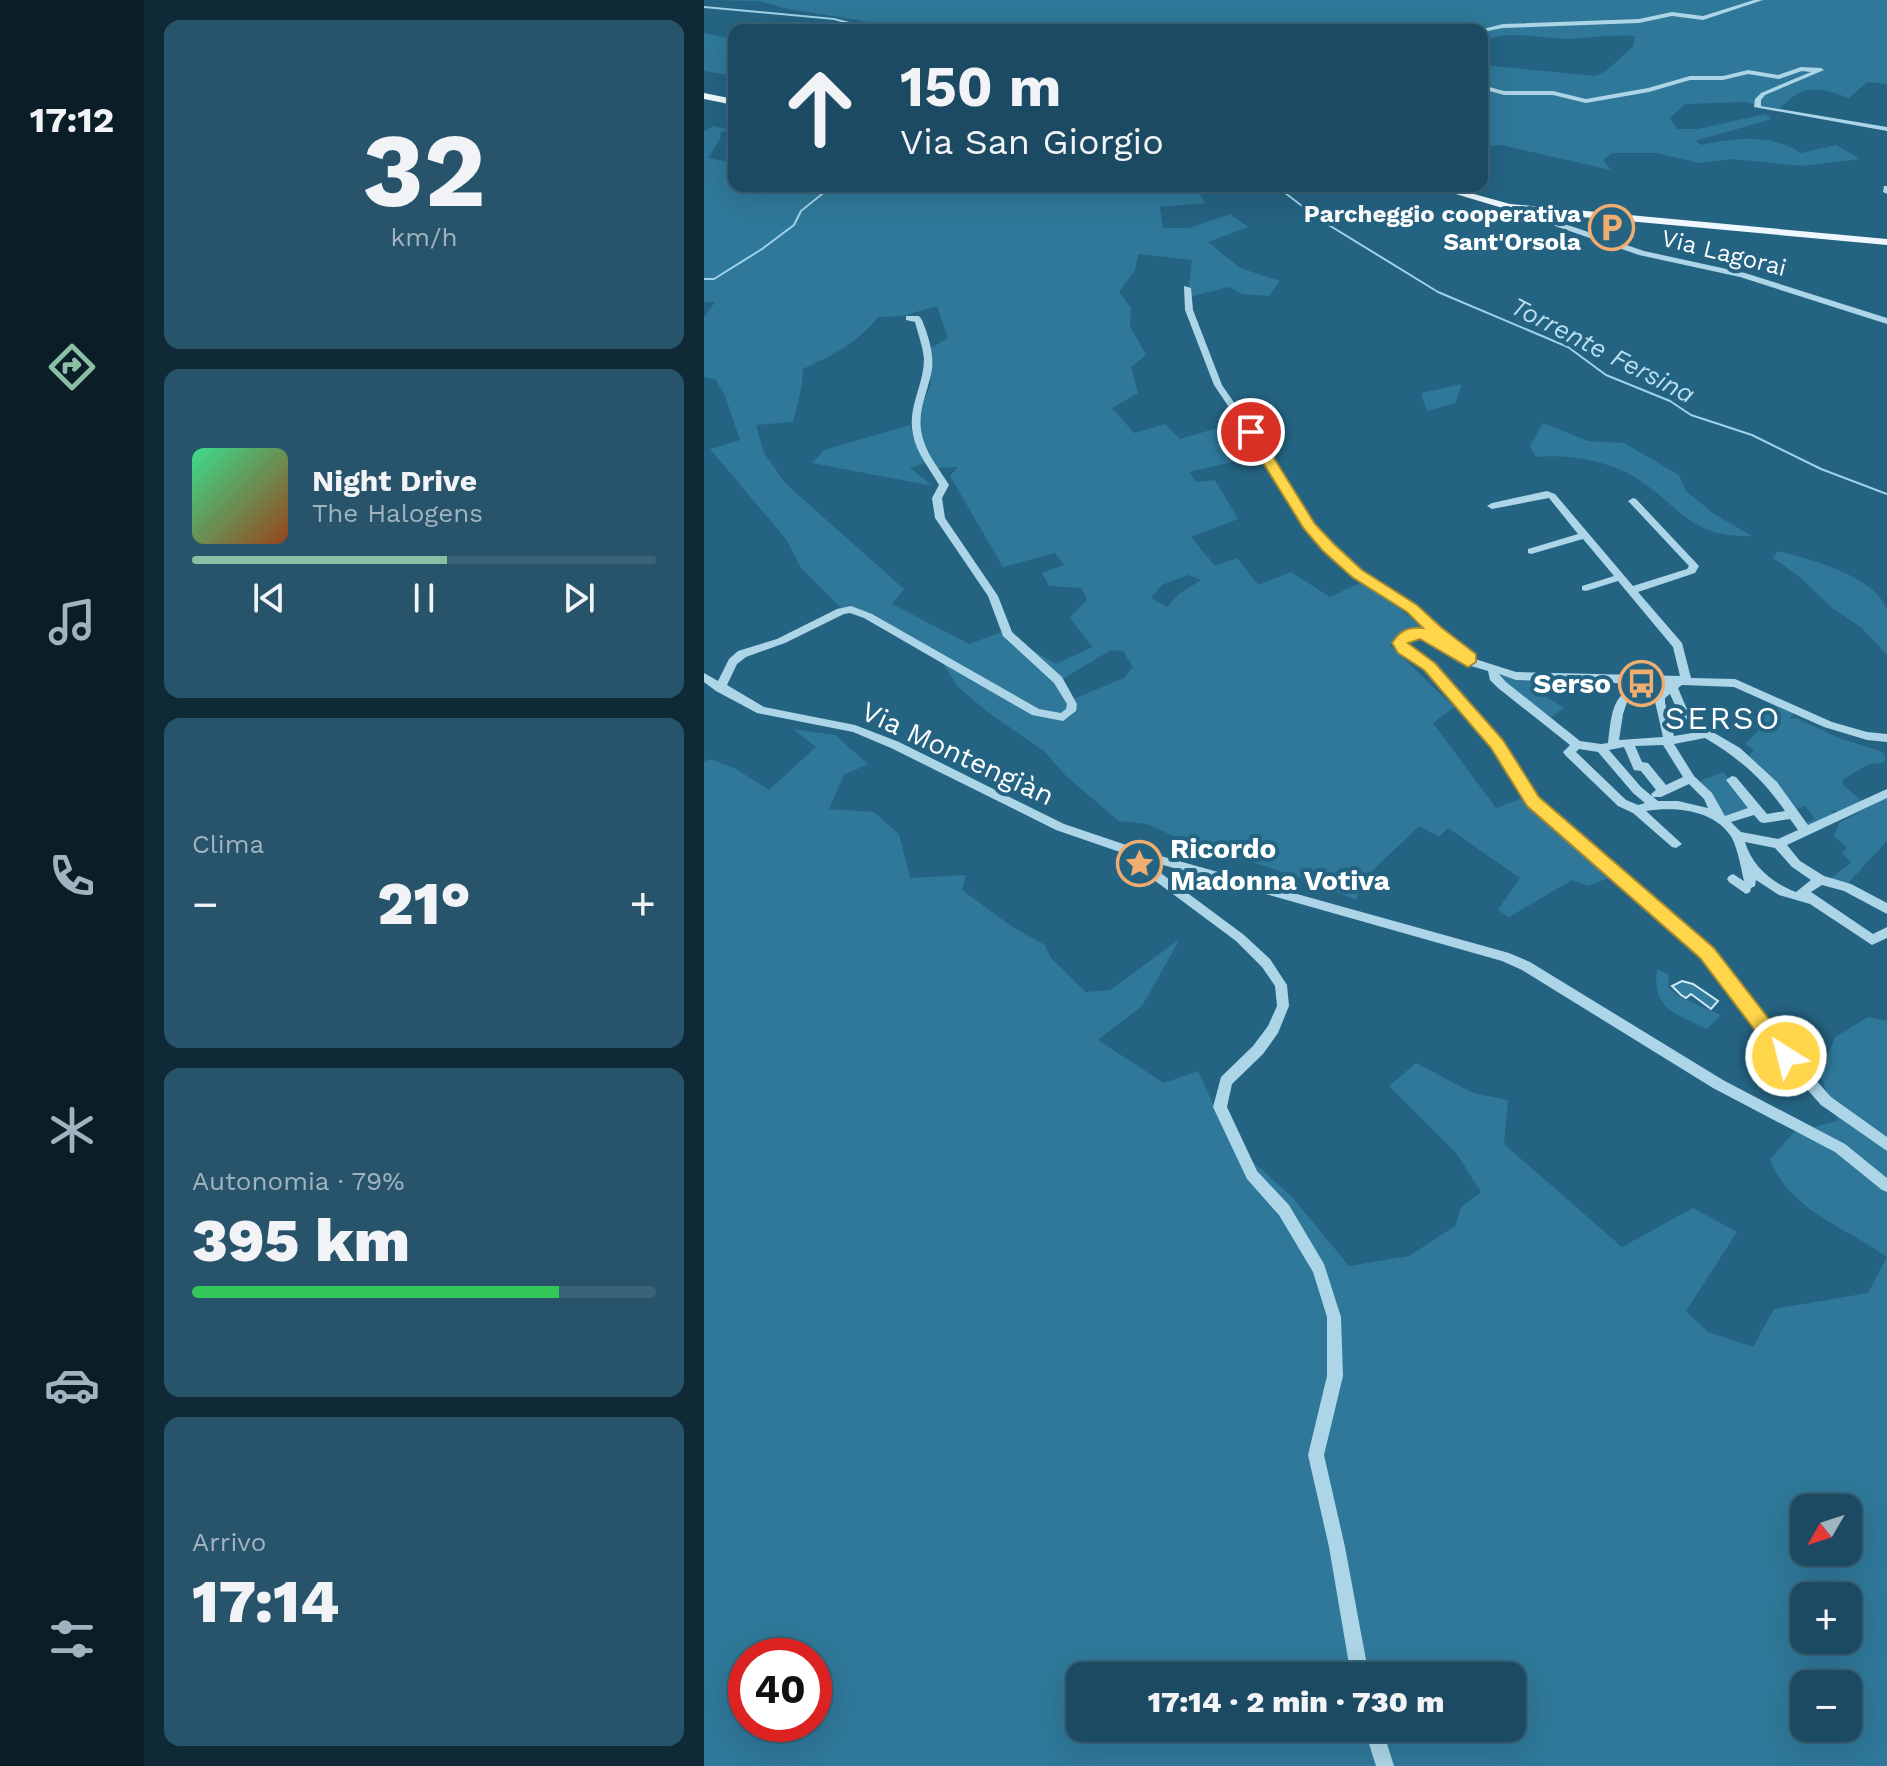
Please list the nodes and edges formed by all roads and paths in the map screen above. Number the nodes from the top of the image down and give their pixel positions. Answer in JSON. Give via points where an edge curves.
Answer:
{"nodes":[{"id":1,"x":1760,"y":0,"type":"edge"},
{"id":2,"x":1488,"y":29,"type":"edge"},
{"id":3,"x":1488,"y":89,"type":"edge"},
{"id":4,"x":704,"y":96,"type":"edge"},
{"id":5,"x":728,"y":101,"type":"edge"},
{"id":6,"x":1887,"y":129,"type":"edge"},
{"id":7,"x":1455,"y":192,"type":"edge"},
{"id":8,"x":1553,"y":216,"type":"junction"},
{"id":9,"x":1887,"y":242,"type":"edge"},
{"id":10,"x":1187,"y":288,"type":"dead end"},
{"id":11,"x":909,"y":318,"type":"dead end"},
{"id":12,"x":1887,"y":321,"type":"edge"},
{"id":13,"x":1633,"y":501,"type":"dead end"},
{"id":14,"x":1492,"y":506,"type":"dead end"},
{"id":15,"x":1585,"y":535,"type":"junction"},
{"id":16,"x":1531,"y":551,"type":"dead end"},
{"id":17,"x":1621,"y":577,"type":"junction"},
{"id":18,"x":1586,"y":588,"type":"dead end"},
{"id":19,"x":1633,"y":590,"type":"junction"},
{"id":20,"x":1468,"y":661,"type":"junction"},
{"id":21,"x":1493,"y":671,"type":"junction"},
{"id":22,"x":704,"y":677,"type":"edge"},
{"id":23,"x":1685,"y":679,"type":"junction"},
{"id":24,"x":1672,"y":687,"type":"junction"},
{"id":25,"x":720,"y":688,"type":"junction"},
{"id":26,"x":1707,"y":734,"type":"junction"},
{"id":27,"x":1669,"y":738,"type":"junction"},
{"id":28,"x":1887,"y":738,"type":"edge"},
{"id":29,"x":1628,"y":742,"type":"junction"},
{"id":30,"x":1613,"y":744,"type":"junction"},
{"id":31,"x":1577,"y":745,"type":"junction"},
{"id":32,"x":1601,"y":748,"type":"junction"},
{"id":33,"x":1690,"y":779,"type":"junction"},
{"id":34,"x":1732,"y":780,"type":"dead end"},
{"id":35,"x":1663,"y":790,"type":"junction"},
{"id":36,"x":1887,"y":793,"type":"edge"},
{"id":37,"x":1652,"y":802,"type":"junction"},
{"id":38,"x":1637,"y":810,"type":"junction"},
{"id":39,"x":1756,"y":810,"type":"junction"},
{"id":40,"x":1792,"y":814,"type":"junction"},
{"id":41,"x":1720,"y":818,"type":"junction"},
{"id":42,"x":1806,"y":832,"type":"junction"},
{"id":43,"x":1737,"y":836,"type":"junction"},
{"id":44,"x":1676,"y":844,"type":"dead end"},
{"id":45,"x":1781,"y":846,"type":"junction"},
{"id":46,"x":1149,"y":857,"type":"junction"},
{"id":47,"x":1747,"y":862,"type":"junction"},
{"id":48,"x":1733,"y":879,"type":"dead end"},
{"id":49,"x":1820,"y":880,"type":"junction"},
{"id":50,"x":1814,"y":900,"type":"junction"},
{"id":51,"x":1887,"y":909,"type":"edge"},
{"id":52,"x":1887,"y":932,"type":"edge"},
{"id":53,"x":1887,"y":1145,"type":"edge"},
{"id":54,"x":1887,"y":1186,"type":"edge"},
{"id":55,"x":1358,"y":1662,"type":"edge"},
{"id":56,"x":1377,"y":1742,"type":"edge"},
{"id":57,"x":1385,"y":1766,"type":"edge"}],
"edges":[{"from":1,"to":2,"type":"street","via":[[1703,18],[1672,14],[1639,21]]},
{"from":3,"to":6,"type":"street","via":[[1586,101],[1690,78],[1748,72],[1779,77],[1801,69],[1821,70],[1763,94],[1757,107]]},
{"from":4,"to":5,"type":"main road"},
{"from":7,"to":8,"type":"main road","name":"Via Lagorai"},
{"from":8,"to":9,"type":"main road","name":"Via Lagorai","via":[[1597,215]]},
{"from":8,"to":12,"type":"street","name":"Via Lagorai","via":[[1642,253],[1742,275]]},
{"from":10,"to":20,"type":"street","via":[[1189,310],[1218,385],[1309,526],[1357,573],[1412,608]]},
{"from":11,"to":25,"type":"street","via":[[919,322],[928,358],[915,417],[925,454],[944,485],[937,498],[940,518],[993,596],[1007,634],[1058,680],[1071,711],[1063,717],[1036,712],[851,609],[742,654]]},
{"from":13,"to":19,"type":"street","via":[[1694,566]]},
{"from":14,"to":15,"type":"street","via":[[1547,494]]},
{"from":15,"to":16,"type":"street"},
{"from":15,"to":17,"type":"street"},
{"from":17,"to":18,"type":"street"},
{"from":17,"to":19,"type":"street"},
{"from":19,"to":23,"type":"street","via":[[1678,646]]},
{"from":20,"to":21,"type":"street"},
{"from":20,"to":53,"type":"street","via":[[1424,634],[1404,636],[1400,643],[1429,666],[1497,744],[1533,802],[1707,953],[1826,1101]]},
{"from":21,"to":23,"type":"street","via":[[1516,676]]},
{"from":21,"to":31,"type":"street","via":[[1502,685]]},
{"from":22,"to":25,"type":"street","name":"Via Montengiàn"},
{"from":23,"to":24,"type":"street"},
{"from":23,"to":28,"type":"street","via":[[1735,683],[1850,733]]},
{"from":24,"to":26,"type":"street","via":[[1682,709]]},
{"from":24,"to":27,"type":"street","via":[[1659,697]]},
{"from":24,"to":30,"type":"street","via":[[1630,691],[1618,703]]},
{"from":25,"to":46,"type":"street","name":"Via Montengiàn","via":[[761,710],[855,729],[1060,827]]},
{"from":26,"to":27,"type":"street"},
{"from":26,"to":40,"type":"street","via":[[1736,751],[1773,785]]},
{"from":27,"to":29,"type":"street"},
{"from":27,"to":33,"type":"street"},
{"from":29,"to":30,"type":"street"},
{"from":29,"to":35,"type":"street","via":[[1638,767],[1644,766]]},
{"from":30,"to":32,"type":"street"},
{"from":31,"to":32,"type":"street"},
{"from":31,"to":38,"type":"street","via":[[1569,752],[1622,803]]},
{"from":32,"to":37,"type":"street"},
{"from":33,"to":35,"type":"street"},
{"from":33,"to":41,"type":"street"},
{"from":34,"to":39,"type":"street"},
{"from":35,"to":37,"type":"street"},
{"from":36,"to":42,"type":"street"},
{"from":37,"to":38,"type":"street"},
{"from":37,"to":41,"type":"street"},
{"from":38,"to":44,"type":"street"},
{"from":39,"to":40,"type":"street","via":[[1764,819]]},
{"from":39,"to":41,"type":"street"},
{"from":40,"to":42,"type":"street"},
{"from":41,"to":43,"type":"street"},
{"from":42,"to":45,"type":"street"},
{"from":43,"to":45,"type":"street"},
{"from":43,"to":47,"type":"street"},
{"from":45,"to":49,"type":"street"},
{"from":46,"to":54,"type":"street","name":"Via Montengiàn","via":[[1526,966],[1718,1084],[1840,1148]]},
{"from":46,"to":55,"type":"street","via":[[1158,877],[1240,938],[1281,985],[1283,1006],[1273,1029],[1226,1081],[1220,1107],[1252,1175],[1284,1210],[1319,1269],[1334,1317],[1335,1376],[1316,1455]]},
{"from":47,"to":48,"type":"street","via":[[1749,886]]},
{"from":47,"to":50,"type":"street","via":[[1758,876],[1788,894]]},
{"from":49,"to":50,"type":"street","via":[[1802,892]]},
{"from":49,"to":51,"type":"street","via":[[1847,887]]},
{"from":50,"to":52,"type":"street","via":[[1872,940]]},
{"from":56,"to":57,"type":"street"}]}
